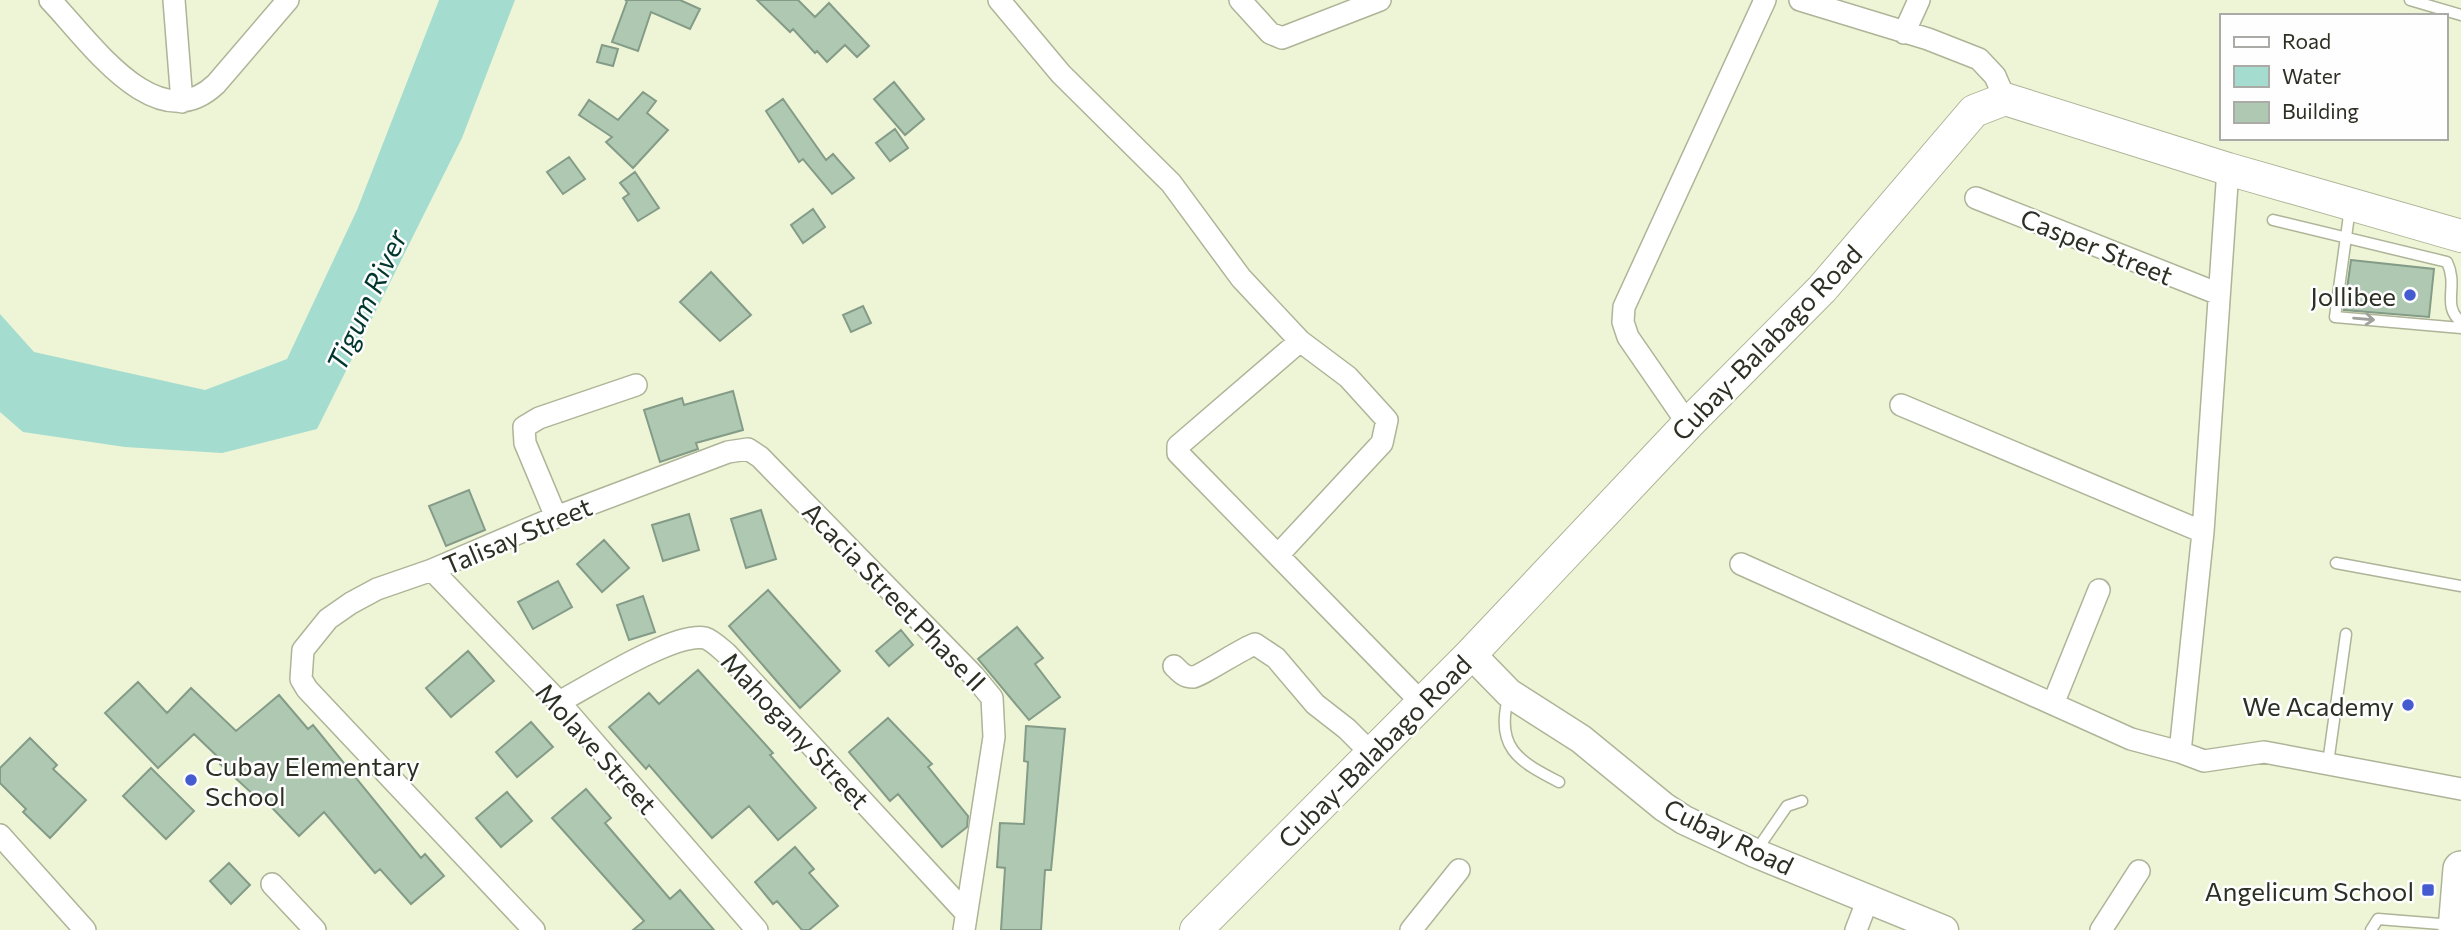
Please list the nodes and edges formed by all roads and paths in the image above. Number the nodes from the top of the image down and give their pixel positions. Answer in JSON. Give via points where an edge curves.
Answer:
{"nodes":[{"id":1,"x":50,"y":0,"type":"edge"},
{"id":2,"x":174,"y":0,"type":"edge"},
{"id":3,"x":288,"y":0,"type":"edge"},
{"id":4,"x":1240,"y":0,"type":"edge"},
{"id":5,"x":1765,"y":0,"type":"edge"},
{"id":6,"x":1800,"y":0,"type":"edge"},
{"id":7,"x":1919,"y":0,"type":"edge"},
{"id":8,"x":2410,"y":0,"type":"edge"},
{"id":9,"x":1376,"y":1,"type":"edge"},
{"id":10,"x":1011,"y":5,"type":"edge"},
{"id":11,"x":2461,"y":15,"type":"edge"},
{"id":12,"x":1904,"y":33,"type":"junction"},
{"id":13,"x":2005,"y":99,"type":"junction"},
{"id":14,"x":182,"y":102,"type":"junction"},
{"id":15,"x":2228,"y":169,"type":"junction"},
{"id":16,"x":1976,"y":198,"type":"dead end"},
{"id":17,"x":2350,"y":205,"type":"junction"},
{"id":18,"x":2273,"y":220,"type":"dead end"},
{"id":19,"x":2461,"y":236,"type":"edge"},
{"id":20,"x":2346,"y":237,"type":"junction"},
{"id":21,"x":2219,"y":293,"type":"junction"},
{"id":22,"x":2461,"y":322,"type":"edge"},
{"id":23,"x":2461,"y":328,"type":"edge"},
{"id":24,"x":1300,"y":341,"type":"junction"},
{"id":25,"x":636,"y":384,"type":"dead end"},
{"id":26,"x":1901,"y":405,"type":"dead end"},
{"id":27,"x":1688,"y":424,"type":"junction"},
{"id":28,"x":748,"y":449,"type":"joint"},
{"id":29,"x":556,"y":517,"type":"junction"},
{"id":30,"x":2203,"y":532,"type":"junction"},
{"id":31,"x":1279,"y":554,"type":"junction"},
{"id":32,"x":2336,"y":563,"type":"dead end"},
{"id":33,"x":1741,"y":565,"type":"dead end"},
{"id":34,"x":432,"y":570,"type":"junction"},
{"id":35,"x":2461,"y":586,"type":"edge"},
{"id":36,"x":2098,"y":590,"type":"dead end"},
{"id":37,"x":2346,"y":634,"type":"dead end"},
{"id":38,"x":1471,"y":654,"type":"junction"},
{"id":39,"x":1174,"y":666,"type":"dead end"},
{"id":40,"x":1509,"y":693,"type":"junction"},
{"id":41,"x":559,"y":702,"type":"junction"},
{"id":42,"x":1421,"y":702,"type":"junction"},
{"id":43,"x":2053,"y":704,"type":"junction"},
{"id":44,"x":2179,"y":752,"type":"junction"},
{"id":45,"x":1373,"y":754,"type":"junction"},
{"id":46,"x":2328,"y":763,"type":"junction"},
{"id":47,"x":1559,"y":782,"type":"dead end"},
{"id":48,"x":2461,"y":789,"type":"edge"},
{"id":49,"x":1802,"y":801,"type":"dead end"},
{"id":50,"x":0,"y":835,"type":"edge"},
{"id":51,"x":1755,"y":853,"type":"junction"},
{"id":52,"x":2461,"y":869,"type":"edge"},
{"id":53,"x":1459,"y":870,"type":"dead end"},
{"id":54,"x":2139,"y":871,"type":"dead end"},
{"id":55,"x":272,"y":884,"type":"dead end"},
{"id":56,"x":1868,"y":899,"type":"junction"},
{"id":57,"x":965,"y":921,"type":"edge"},
{"id":58,"x":2456,"y":928,"type":"edge"},
{"id":59,"x":85,"y":930,"type":"edge"},
{"id":60,"x":315,"y":930,"type":"edge"},
{"id":61,"x":534,"y":930,"type":"edge"},
{"id":62,"x":757,"y":930,"type":"edge"},
{"id":63,"x":1196,"y":930,"type":"edge"},
{"id":64,"x":1411,"y":930,"type":"edge"},
{"id":65,"x":1856,"y":930,"type":"edge"},
{"id":66,"x":1944,"y":930,"type":"edge"},
{"id":67,"x":2101,"y":930,"type":"edge"},
{"id":68,"x":2371,"y":930,"type":"edge"}],
"edges":[{"from":1,"to":14,"type":"street","via":[[130,82],[165,102]]},
{"from":2,"to":14,"type":"street"},
{"from":3,"to":14,"type":"street","via":[[204,96]]},
{"from":4,"to":9,"type":"street","via":[[1270,33],[1282,38]]},
{"from":5,"to":27,"type":"street","via":[[1624,307],[1628,338]]},
{"from":6,"to":12,"type":"street"},
{"from":7,"to":12,"type":"street"},
{"from":8,"to":11,"type":"lane"},
{"from":10,"to":24,"type":"street","via":[[1061,74],[1171,183],[1241,278]]},
{"from":12,"to":13,"type":"street","via":[[1979,59],[1995,76]]},
{"from":13,"to":15,"type":"main road"},
{"from":13,"to":27,"type":"main road","name":"Cubay-Balabago Road","via":[[1975,111],[1822,289]]},
{"from":15,"to":17,"type":"main road"},
{"from":15,"to":21,"type":"street"},
{"from":16,"to":21,"type":"street","name":"Casper Street"},
{"from":17,"to":19,"type":"main road"},
{"from":17,"to":20,"type":"lane"},
{"from":18,"to":20,"type":"lane"},
{"from":20,"to":22,"type":"lane","via":[[2447,262],[2454,276],[2449,304]]},
{"from":20,"to":23,"type":"lane","one_way":true,"via":[[2335,317]]},
{"from":21,"to":30,"type":"street"},
{"from":24,"to":31,"type":"street","via":[[1348,377],[1380,410],[1387,431],[1374,453]]},
{"from":24,"to":31,"type":"street","via":[[1178,446],[1178,453]]},
{"from":25,"to":29,"type":"street","via":[[524,427],[525,443]]},
{"from":26,"to":30,"type":"street"},
{"from":27,"to":38,"type":"main road","name":"Cubay-Balabago Road"},
{"from":28,"to":29,"type":"street","name":"Talisay Street","via":[[728,452]]},
{"from":28,"to":57,"type":"street","name":"Acacia Street Phase II","via":[[897,596],[992,698],[994,737]]},
{"from":29,"to":34,"type":"street","name":"Talisay Street"},
{"from":30,"to":44,"type":"street"},
{"from":31,"to":42,"type":"street"},
{"from":32,"to":35,"type":"lane"},
{"from":33,"to":43,"type":"street"},
{"from":34,"to":41,"type":"street","name":"Molave Street"},
{"from":34,"to":61,"type":"street","name":"Talisay Street","via":[[377,589],[328,620],[303,650],[301,679]]},
{"from":36,"to":43,"type":"street"},
{"from":37,"to":46,"type":"lane"},
{"from":38,"to":40,"type":"street","name":"Cubay Road"},
{"from":38,"to":42,"type":"main road","name":"Cubay-Balabago Road"},
{"from":39,"to":45,"type":"street","via":[[1183,674],[1199,676],[1255,644],[1276,658],[1315,704]]},
{"from":40,"to":47,"type":"lane","via":[[1503,727],[1513,753],[1521,763]]},
{"from":40,"to":51,"type":"street","name":"Cubay Road","via":[[1581,739],[1664,807]]},
{"from":41,"to":57,"type":"street","name":"Mahogany Street","via":[[661,648],[685,638],[707,638],[727,654]]},
{"from":41,"to":62,"type":"street","name":"Molave Street"},
{"from":42,"to":45,"type":"main road","name":"Cubay-Balabago Road"},
{"from":43,"to":44,"type":"street","via":[[2131,739]]},
{"from":44,"to":46,"type":"street","via":[[2204,761],[2264,752]]},
{"from":45,"to":63,"type":"main road","name":"Cubay-Balabago Road"},
{"from":46,"to":48,"type":"street"},
{"from":49,"to":51,"type":"lane","via":[[1787,806]]},
{"from":50,"to":59,"type":"street"},
{"from":51,"to":56,"type":"street","name":"Cubay Road"},
{"from":52,"to":58,"type":"main road"},
{"from":53,"to":64,"type":"street"},
{"from":54,"to":67,"type":"street"},
{"from":55,"to":60,"type":"street"},
{"from":56,"to":65,"type":"street"},
{"from":56,"to":66,"type":"street","name":"Cubay Road"},
{"from":58,"to":68,"type":"lane","via":[[2378,919]]}]}
